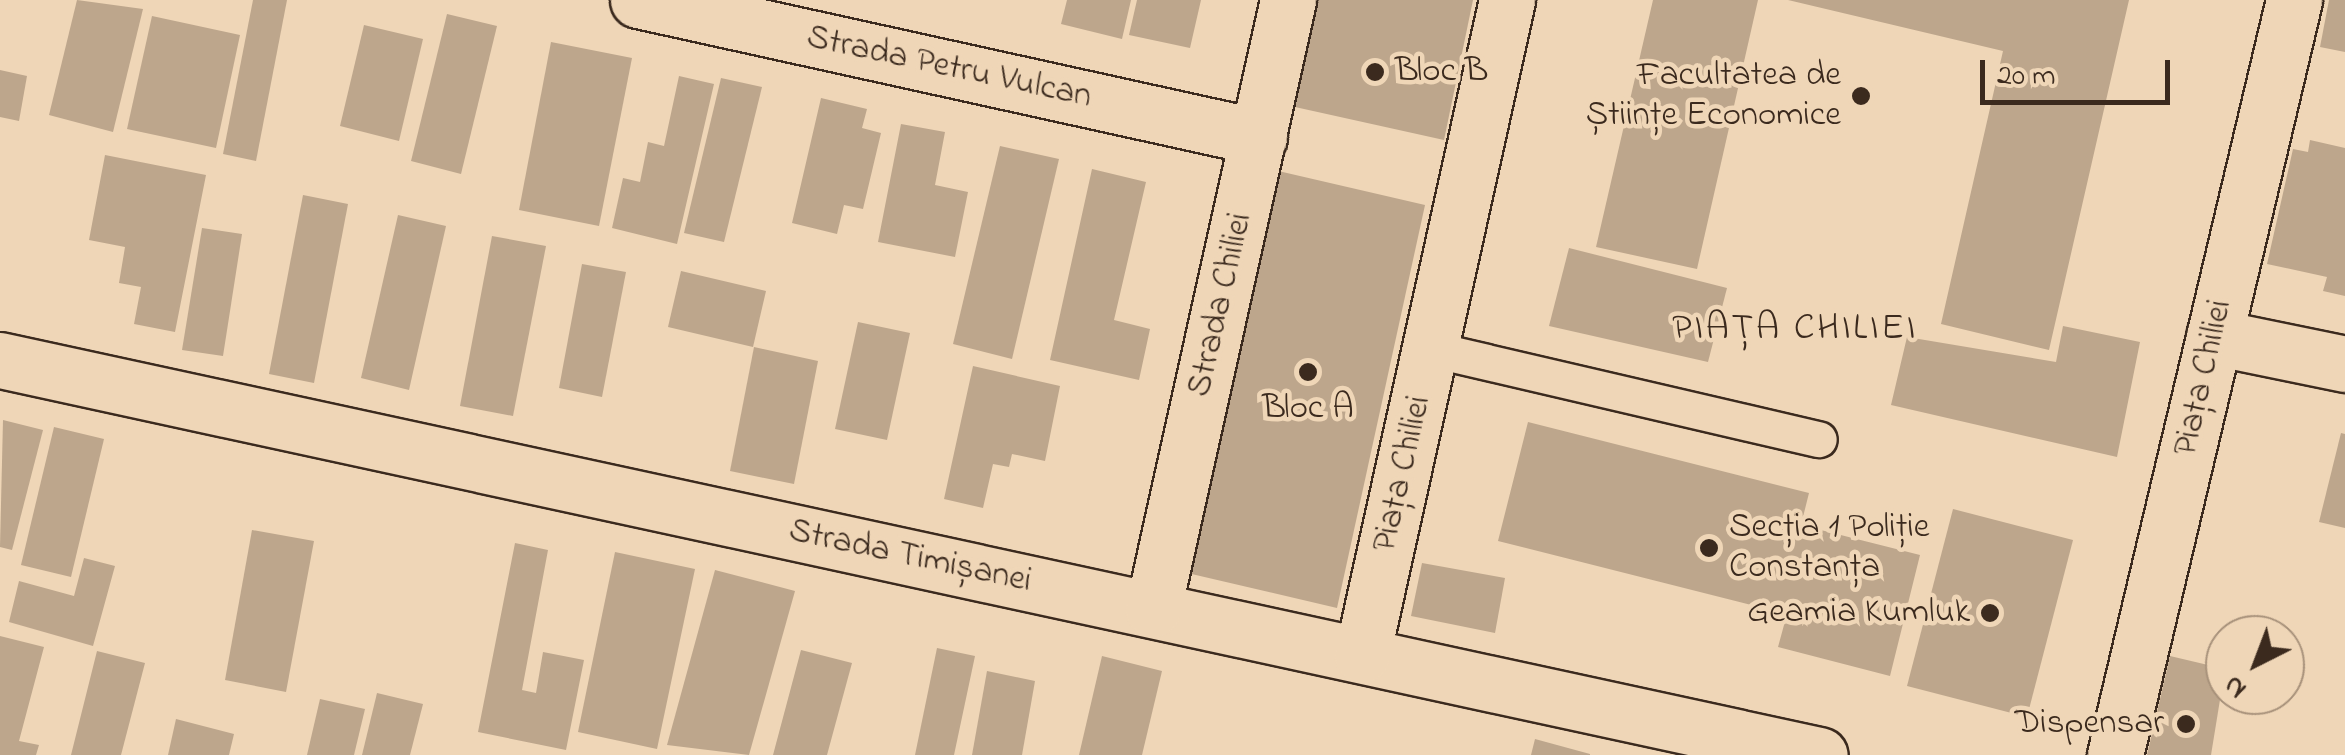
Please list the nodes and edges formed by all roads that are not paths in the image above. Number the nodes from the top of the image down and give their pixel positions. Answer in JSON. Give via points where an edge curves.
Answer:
{"nodes":[{"id":1,"x":638,"y":0,"type":"edge"},
{"id":2,"x":1288,"y":0,"type":"edge"},
{"id":3,"x":1506,"y":0,"type":"edge"},
{"id":4,"x":2294,"y":0,"type":"edge"},
{"id":5,"x":1260,"y":136,"type":"junction"},
{"id":6,"x":2214,"y":337,"type":"junction"},
{"id":7,"x":1431,"y":350,"type":"junction"},
{"id":8,"x":0,"y":360,"type":"edge"},
{"id":9,"x":2345,"y":364,"type":"edge"},
{"id":10,"x":1819,"y":439,"type":"dead end"},
{"id":11,"x":1152,"y":609,"type":"junction"},
{"id":12,"x":1362,"y":654,"type":"junction"},
{"id":13,"x":1699,"y":742,"type":"edge"},
{"id":14,"x":1820,"y":755,"type":"edge"},
{"id":15,"x":2115,"y":755,"type":"edge"}],
"edges":[{"from":1,"to":5,"type":"street","name":"Strada Petru Vulcan"},
{"from":2,"to":5,"type":"street","name":"Strada Chiliei"},
{"from":3,"to":7,"type":"street","name":"Piața Chiliei"},
{"from":4,"to":6,"type":"street","name":"Piața Chiliei"},
{"from":5,"to":11,"type":"street","name":"Strada Chiliei"},
{"from":6,"to":9,"type":"street"},
{"from":6,"to":15,"type":"street","name":"Piața Chiliei"},
{"from":7,"to":10,"type":"lane"},
{"from":7,"to":12,"type":"street","name":"Piața Chiliei"},
{"from":8,"to":11,"type":"street","name":"Strada Timișanei"},
{"from":11,"to":12,"type":"street","name":"Strada Timișanei"},
{"from":12,"to":13,"type":"street","name":"Strada Timișanei"},
{"from":13,"to":14,"type":"street","name":"Strada Timișanei"}]}
